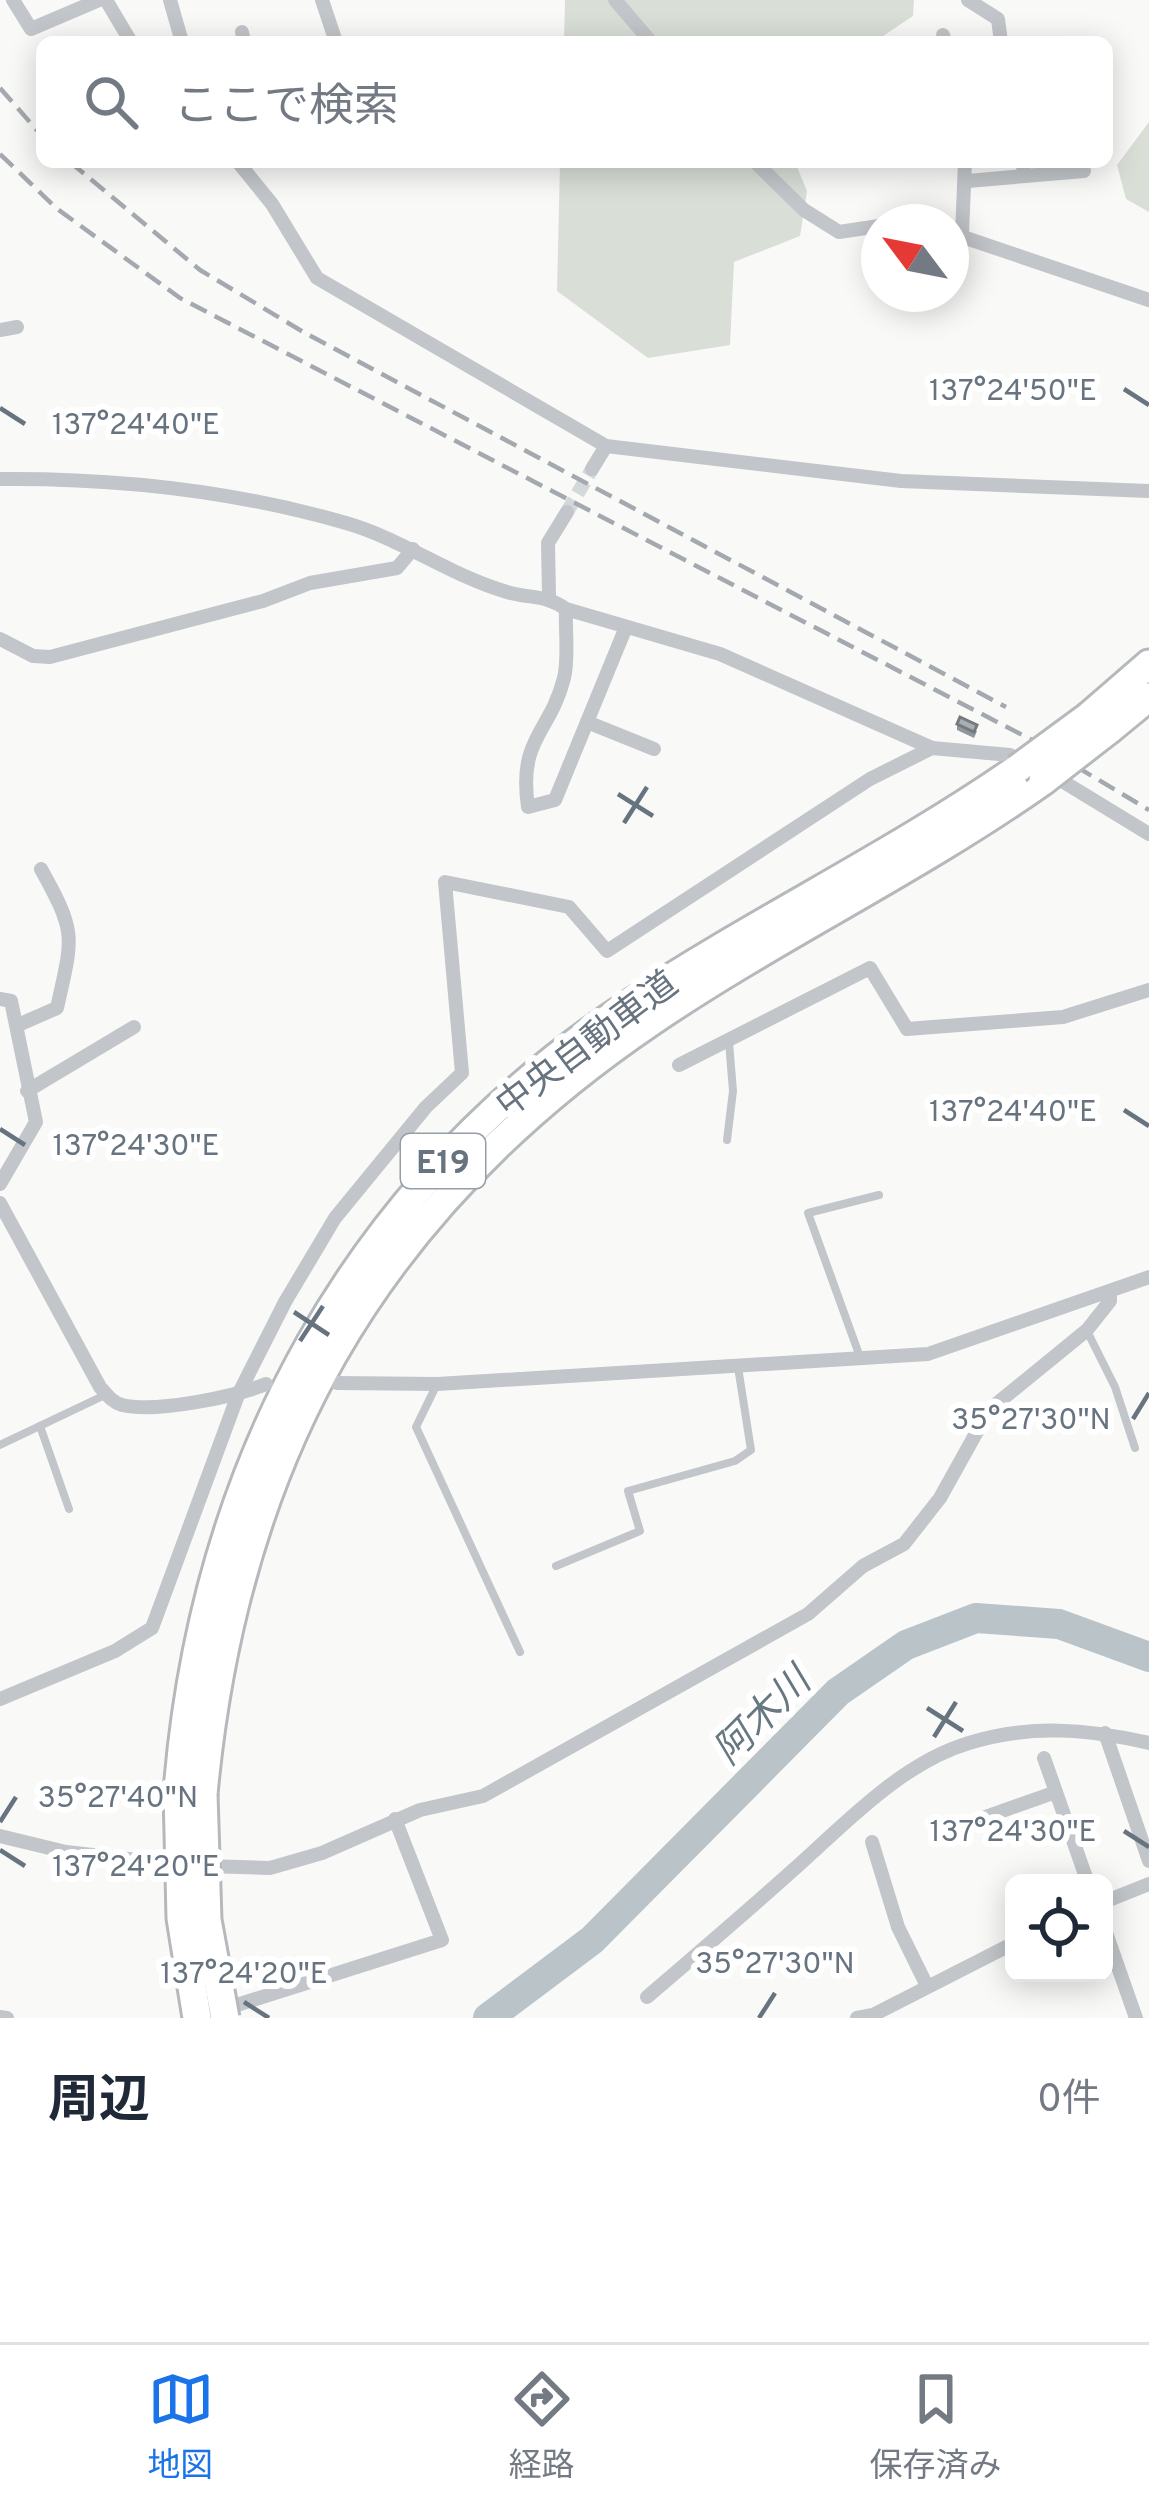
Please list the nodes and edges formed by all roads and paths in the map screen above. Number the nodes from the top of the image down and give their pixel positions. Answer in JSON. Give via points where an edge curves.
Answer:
{"nodes":[{"id":1,"x":13,"y":0,"type":"edge"},
{"id":2,"x":103,"y":0,"type":"edge"},
{"id":3,"x":170,"y":0,"type":"edge"},
{"id":4,"x":322,"y":0,"type":"edge"},
{"id":5,"x":615,"y":0,"type":"edge"},
{"id":6,"x":968,"y":0,"type":"edge"},
{"id":7,"x":127,"y":36,"type":"edge"},
{"id":8,"x":180,"y":36,"type":"edge"},
{"id":9,"x":334,"y":36,"type":"edge"},
{"id":10,"x":646,"y":36,"type":"edge"},
{"id":11,"x":1000,"y":36,"type":"edge"},
{"id":12,"x":243,"y":168,"type":"edge"},
{"id":13,"x":761,"y":168,"type":"edge"},
{"id":14,"x":966,"y":168,"type":"edge"},
{"id":15,"x":1023,"y":169,"type":"edge"},
{"id":16,"x":1084,"y":171,"type":"dead end"},
{"id":17,"x":968,"y":181,"type":"junction"},
{"id":18,"x":963,"y":204,"type":"edge"},
{"id":19,"x":861,"y":229,"type":"edge"},
{"id":20,"x":969,"y":238,"type":"edge"},
{"id":21,"x":1149,"y":300,"type":"edge"},
{"id":22,"x":16,"y":327,"type":"dead end"},
{"id":23,"x":0,"y":330,"type":"edge"},
{"id":24,"x":605,"y":446,"type":"junction"},
{"id":25,"x":592,"y":470,"type":"tunnel mouth"},
{"id":26,"x":0,"y":479,"type":"edge"},
{"id":27,"x":1149,"y":491,"type":"edge"},
{"id":28,"x":567,"y":512,"type":"tunnel mouth"},
{"id":29,"x":413,"y":549,"type":"junction"},
{"id":30,"x":549,"y":596,"type":"junction"},
{"id":31,"x":566,"y":610,"type":"junction"},
{"id":32,"x":626,"y":627,"type":"junction"},
{"id":33,"x":0,"y":639,"type":"edge"},
{"id":34,"x":1149,"y":664,"type":"edge"},
{"id":35,"x":1149,"y":698,"type":"edge"},
{"id":36,"x":587,"y":722,"type":"junction"},
{"id":37,"x":1100,"y":723,"type":"junction"},
{"id":38,"x":932,"y":748,"type":"junction"},
{"id":39,"x":654,"y":749,"type":"dead end"},
{"id":40,"x":1149,"y":833,"type":"edge"},
{"id":41,"x":41,"y":869,"type":"dead end"},
{"id":42,"x":1149,"y":993,"type":"edge"},
{"id":43,"x":0,"y":999,"type":"edge"},
{"id":44,"x":18,"y":1025,"type":"junction"},
{"id":45,"x":134,"y":1027,"type":"dead end"},
{"id":46,"x":729,"y":1040,"type":"junction"},
{"id":47,"x":679,"y":1065,"type":"dead end"},
{"id":48,"x":27,"y":1091,"type":"junction"},
{"id":49,"x":727,"y":1140,"type":"dead end"},
{"id":50,"x":0,"y":1184,"type":"edge"},
{"id":51,"x":879,"y":1195,"type":"dead end"},
{"id":52,"x":0,"y":1203,"type":"edge"},
{"id":53,"x":1149,"y":1277,"type":"edge"},
{"id":54,"x":1111,"y":1291,"type":"junction"},
{"id":55,"x":1087,"y":1330,"type":"junction"},
{"id":56,"x":860,"y":1358,"type":"junction"},
{"id":57,"x":738,"y":1367,"type":"junction"},
{"id":58,"x":337,"y":1383,"type":"dead end"},
{"id":59,"x":266,"y":1384,"type":"dead end"},
{"id":60,"x":437,"y":1384,"type":"junction"},
{"id":61,"x":106,"y":1394,"type":"junction"},
{"id":62,"x":238,"y":1395,"type":"junction"},
{"id":63,"x":40,"y":1426,"type":"junction"},
{"id":64,"x":0,"y":1445,"type":"edge"},
{"id":65,"x":1135,"y":1448,"type":"dead end"},
{"id":66,"x":69,"y":1509,"type":"dead end"},
{"id":67,"x":556,"y":1566,"type":"dead end"},
{"id":68,"x":520,"y":1652,"type":"dead end"},
{"id":69,"x":0,"y":1699,"type":"edge"},
{"id":70,"x":1105,"y":1732,"type":"junction"},
{"id":71,"x":1149,"y":1743,"type":"edge"},
{"id":72,"x":1044,"y":1758,"type":"dead end"},
{"id":73,"x":191,"y":1792,"type":"junction"},
{"id":74,"x":1056,"y":1792,"type":"junction"},
{"id":75,"x":395,"y":1819,"type":"junction"},
{"id":76,"x":957,"y":1827,"type":"dead end"},
{"id":77,"x":0,"y":1836,"type":"edge"},
{"id":78,"x":872,"y":1843,"type":"dead end"},
{"id":79,"x":1149,"y":1861,"type":"edge"},
{"id":80,"x":1085,"y":1874,"type":"edge"},
{"id":81,"x":1149,"y":1884,"type":"edge"},
{"id":82,"x":1113,"y":1898,"type":"edge"},
{"id":83,"x":1005,"y":1947,"type":"edge"},
{"id":84,"x":1113,"y":1949,"type":"edge"},
{"id":85,"x":926,"y":1984,"type":"junction"},
{"id":86,"x":647,"y":1996,"type":"dead end"},
{"id":87,"x":1142,"y":2017,"type":"edge"},
{"id":88,"x":185,"y":2018,"type":"edge"},
{"id":89,"x":197,"y":2018,"type":"edge"},
{"id":90,"x":225,"y":2018,"type":"edge"},
{"id":91,"x":857,"y":2018,"type":"edge"}],
"edges":[{"from":1,"to":2,"type":"street","via":[[31,29]]},
{"from":2,"to":7,"type":"street"},
{"from":3,"to":8,"type":"street"},
{"from":4,"to":9,"type":"street"},
{"from":5,"to":10,"type":"street"},
{"from":6,"to":11,"type":"street","via":[[998,19]]},
{"from":12,"to":24,"type":"street","via":[[317,278]]},
{"from":13,"to":19,"type":"street","via":[[839,232]]},
{"from":14,"to":17,"type":"street"},
{"from":15,"to":16,"type":"street"},
{"from":15,"to":17,"type":"street"},
{"from":17,"to":18,"type":"street"},
{"from":20,"to":21,"type":"street"},
{"from":22,"to":23,"type":"street"},
{"from":24,"to":25,"type":"street"},
{"from":24,"to":27,"type":"street","via":[[882,480]]},
{"from":26,"to":29,"type":"street","via":[[86,478],[199,493],[347,523]]},
{"from":28,"to":30,"type":"street","via":[[548,543]]},
{"from":29,"to":30,"type":"street","via":[[508,593]]},
{"from":29,"to":33,"type":"street","via":[[397,568],[310,583],[50,657]]},
{"from":30,"to":31,"type":"street"},
{"from":31,"to":32,"type":"street"},
{"from":31,"to":36,"type":"street","via":[[564,679],[523,772],[528,807],[555,800]]},
{"from":32,"to":36,"type":"street"},
{"from":32,"to":38,"type":"street","via":[[720,654]]},
{"from":34,"to":37,"type":"highway","name":"中央自動車道","number":"E19"},
{"from":35,"to":37,"type":"highway","name":"中央自動車道","number":"E19"},
{"from":36,"to":39,"type":"street"},
{"from":37,"to":73,"type":"highway","name":"中央自動車道","number":"E19","bridge":true,"via":[[1043,782],[972,831],[649,1023],[517,1126],[455,1188],[337,1343],[280,1457],[242,1561]]},
{"from":37,"to":73,"type":"highway","name":"中央自動車道","number":"E19","bridge":true,"via":[[627,1006],[485,1118],[386,1226],[294,1369],[249,1466],[198,1634]]},
{"from":38,"to":40,"type":"street","via":[[1010,755]]},
{"from":38,"to":62,"type":"street","via":[[870,778],[607,951],[569,908],[445,882],[462,1073],[335,1217]]},
{"from":41,"to":44,"type":"street","via":[[73,938],[57,1008]]},
{"from":42,"to":46,"type":"street","via":[[1063,1017],[907,1029],[870,968]]},
{"from":43,"to":44,"type":"street","via":[[11,1000]]},
{"from":44,"to":48,"type":"street"},
{"from":45,"to":48,"type":"street"},
{"from":46,"to":47,"type":"street"},
{"from":46,"to":49,"type":"lane"},
{"from":48,"to":50,"type":"street","via":[[36,1121]]},
{"from":51,"to":56,"type":"lane","via":[[808,1213]]},
{"from":52,"to":61,"type":"street"},
{"from":53,"to":54,"type":"street"},
{"from":54,"to":55,"type":"street"},
{"from":54,"to":56,"type":"street","via":[[928,1354]]},
{"from":55,"to":65,"type":"lane"},
{"from":55,"to":75,"type":"street","via":[[989,1410],[904,1544],[863,1566],[808,1614],[512,1783]]},
{"from":56,"to":57,"type":"street"},
{"from":57,"to":60,"type":"street"},
{"from":57,"to":67,"type":"lane","via":[[752,1450],[628,1491],[640,1531]]},
{"from":58,"to":60,"type":"street"},
{"from":59,"to":62,"type":"street"},
{"from":60,"to":68,"type":"lane","via":[[416,1427]]},
{"from":61,"to":62,"type":"street","via":[[135,1406]]},
{"from":61,"to":63,"type":"lane"},
{"from":62,"to":69,"type":"street","via":[[152,1628]]},
{"from":63,"to":64,"type":"lane"},
{"from":63,"to":66,"type":"lane"},
{"from":70,"to":71,"type":"street"},
{"from":70,"to":79,"type":"street"},
{"from":70,"to":86,"type":"street","via":[[1036,1729],[966,1743],[920,1766]]},
{"from":72,"to":74,"type":"street"},
{"from":73,"to":89,"type":"highway","name":"中央自動車道","number":"E19","bridge":true,"via":[[181,1918]]},
{"from":73,"to":90,"type":"highway","name":"中央自動車道","number":"E19","bridge":true},
{"from":74,"to":76,"type":"street"},
{"from":74,"to":80,"type":"street"},
{"from":75,"to":77,"type":"street","via":[[270,1868],[132,1862]]},
{"from":75,"to":88,"type":"street","via":[[442,1940]]},
{"from":78,"to":85,"type":"street"},
{"from":81,"to":82,"type":"street"},
{"from":83,"to":85,"type":"street"},
{"from":84,"to":87,"type":"street"},
{"from":85,"to":91,"type":"street"}]}
